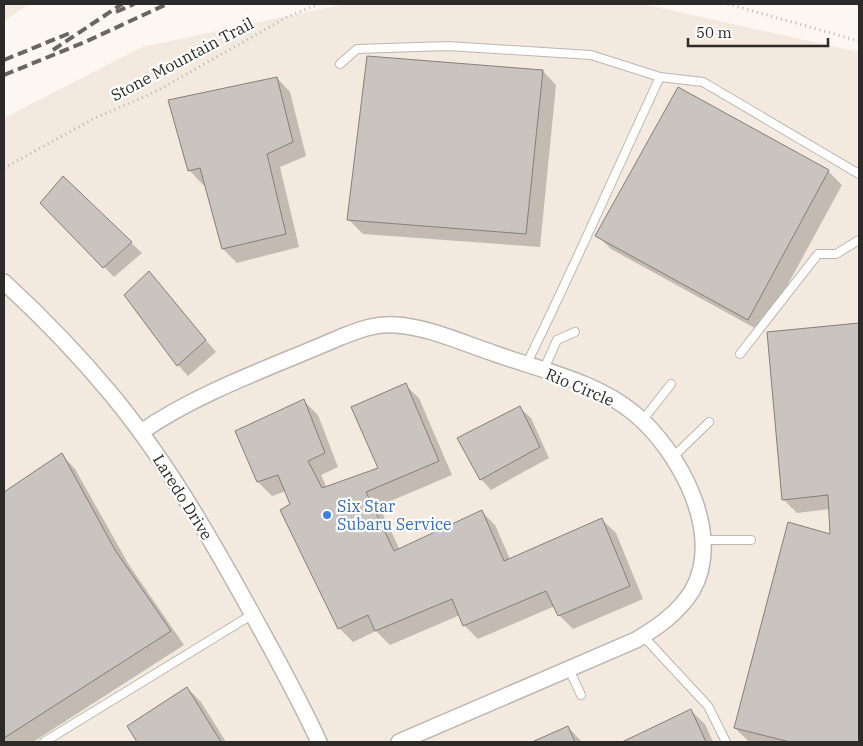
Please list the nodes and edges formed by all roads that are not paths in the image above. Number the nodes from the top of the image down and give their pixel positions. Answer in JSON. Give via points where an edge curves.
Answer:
{"nodes":[{"id":1,"x":340,"y":64,"type":"dead end"},
{"id":2,"x":660,"y":77,"type":"junction"},
{"id":3,"x":859,"y":174,"type":"edge"},
{"id":4,"x":859,"y":240,"type":"edge"},
{"id":5,"x":4,"y":282,"type":"edge"},
{"id":6,"x":575,"y":332,"type":"dead end"},
{"id":7,"x":740,"y":354,"type":"dead end"},
{"id":8,"x":526,"y":365,"type":"junction"},
{"id":9,"x":543,"y":371,"type":"junction"},
{"id":10,"x":671,"y":384,"type":"dead end"},
{"id":11,"x":642,"y":421,"type":"junction"},
{"id":12,"x":709,"y":422,"type":"dead end"},
{"id":13,"x":141,"y":432,"type":"junction"},
{"id":14,"x":673,"y":457,"type":"junction"},
{"id":15,"x":702,"y":540,"type":"junction"},
{"id":16,"x":751,"y":540,"type":"dead end"},
{"id":17,"x":253,"y":614,"type":"junction"},
{"id":18,"x":643,"y":636,"type":"junction"},
{"id":19,"x":569,"y":669,"type":"junction"},
{"id":20,"x":581,"y":695,"type":"dead end"},
{"id":21,"x":44,"y":742,"type":"edge"},
{"id":22,"x":319,"y":742,"type":"edge"},
{"id":23,"x":400,"y":742,"type":"edge"},
{"id":24,"x":726,"y":742,"type":"edge"}],
"edges":[{"from":1,"to":2,"type":"lane","via":[[357,49],[448,46],[591,55]]},
{"from":2,"to":3,"type":"lane","via":[[703,82]]},
{"from":2,"to":8,"type":"lane"},
{"from":4,"to":7,"type":"lane","via":[[836,254],[818,254]]},
{"from":5,"to":13,"type":"street","name":"Laredo Drive","via":[[79,357]]},
{"from":6,"to":9,"type":"lane","via":[[557,340]]},
{"from":8,"to":9,"type":"street","name":"Rio Circle"},
{"from":8,"to":13,"type":"street","name":"Rio Circle","via":[[414,327],[366,327],[331,335],[165,415]]},
{"from":9,"to":11,"type":"street","name":"Rio Circle","via":[[599,391]]},
{"from":10,"to":11,"type":"lane"},
{"from":11,"to":14,"type":"street","name":"Rio Circle","via":[[664,442]]},
{"from":12,"to":14,"type":"lane"},
{"from":13,"to":17,"type":"street","name":"Laredo Drive"},
{"from":14,"to":15,"type":"street","name":"Rio Circle","via":[[692,493]]},
{"from":15,"to":16,"type":"lane"},
{"from":15,"to":18,"type":"street","name":"Rio Circle","via":[[700,574],[692,590],[670,617]]},
{"from":17,"to":21,"type":"lane"},
{"from":17,"to":22,"type":"street","name":"Laredo Drive"},
{"from":18,"to":19,"type":"street","name":"Rio Circle"},
{"from":18,"to":24,"type":"lane","via":[[708,706]]},
{"from":19,"to":20,"type":"lane"},
{"from":19,"to":23,"type":"street","name":"Rio Circle"}]}
